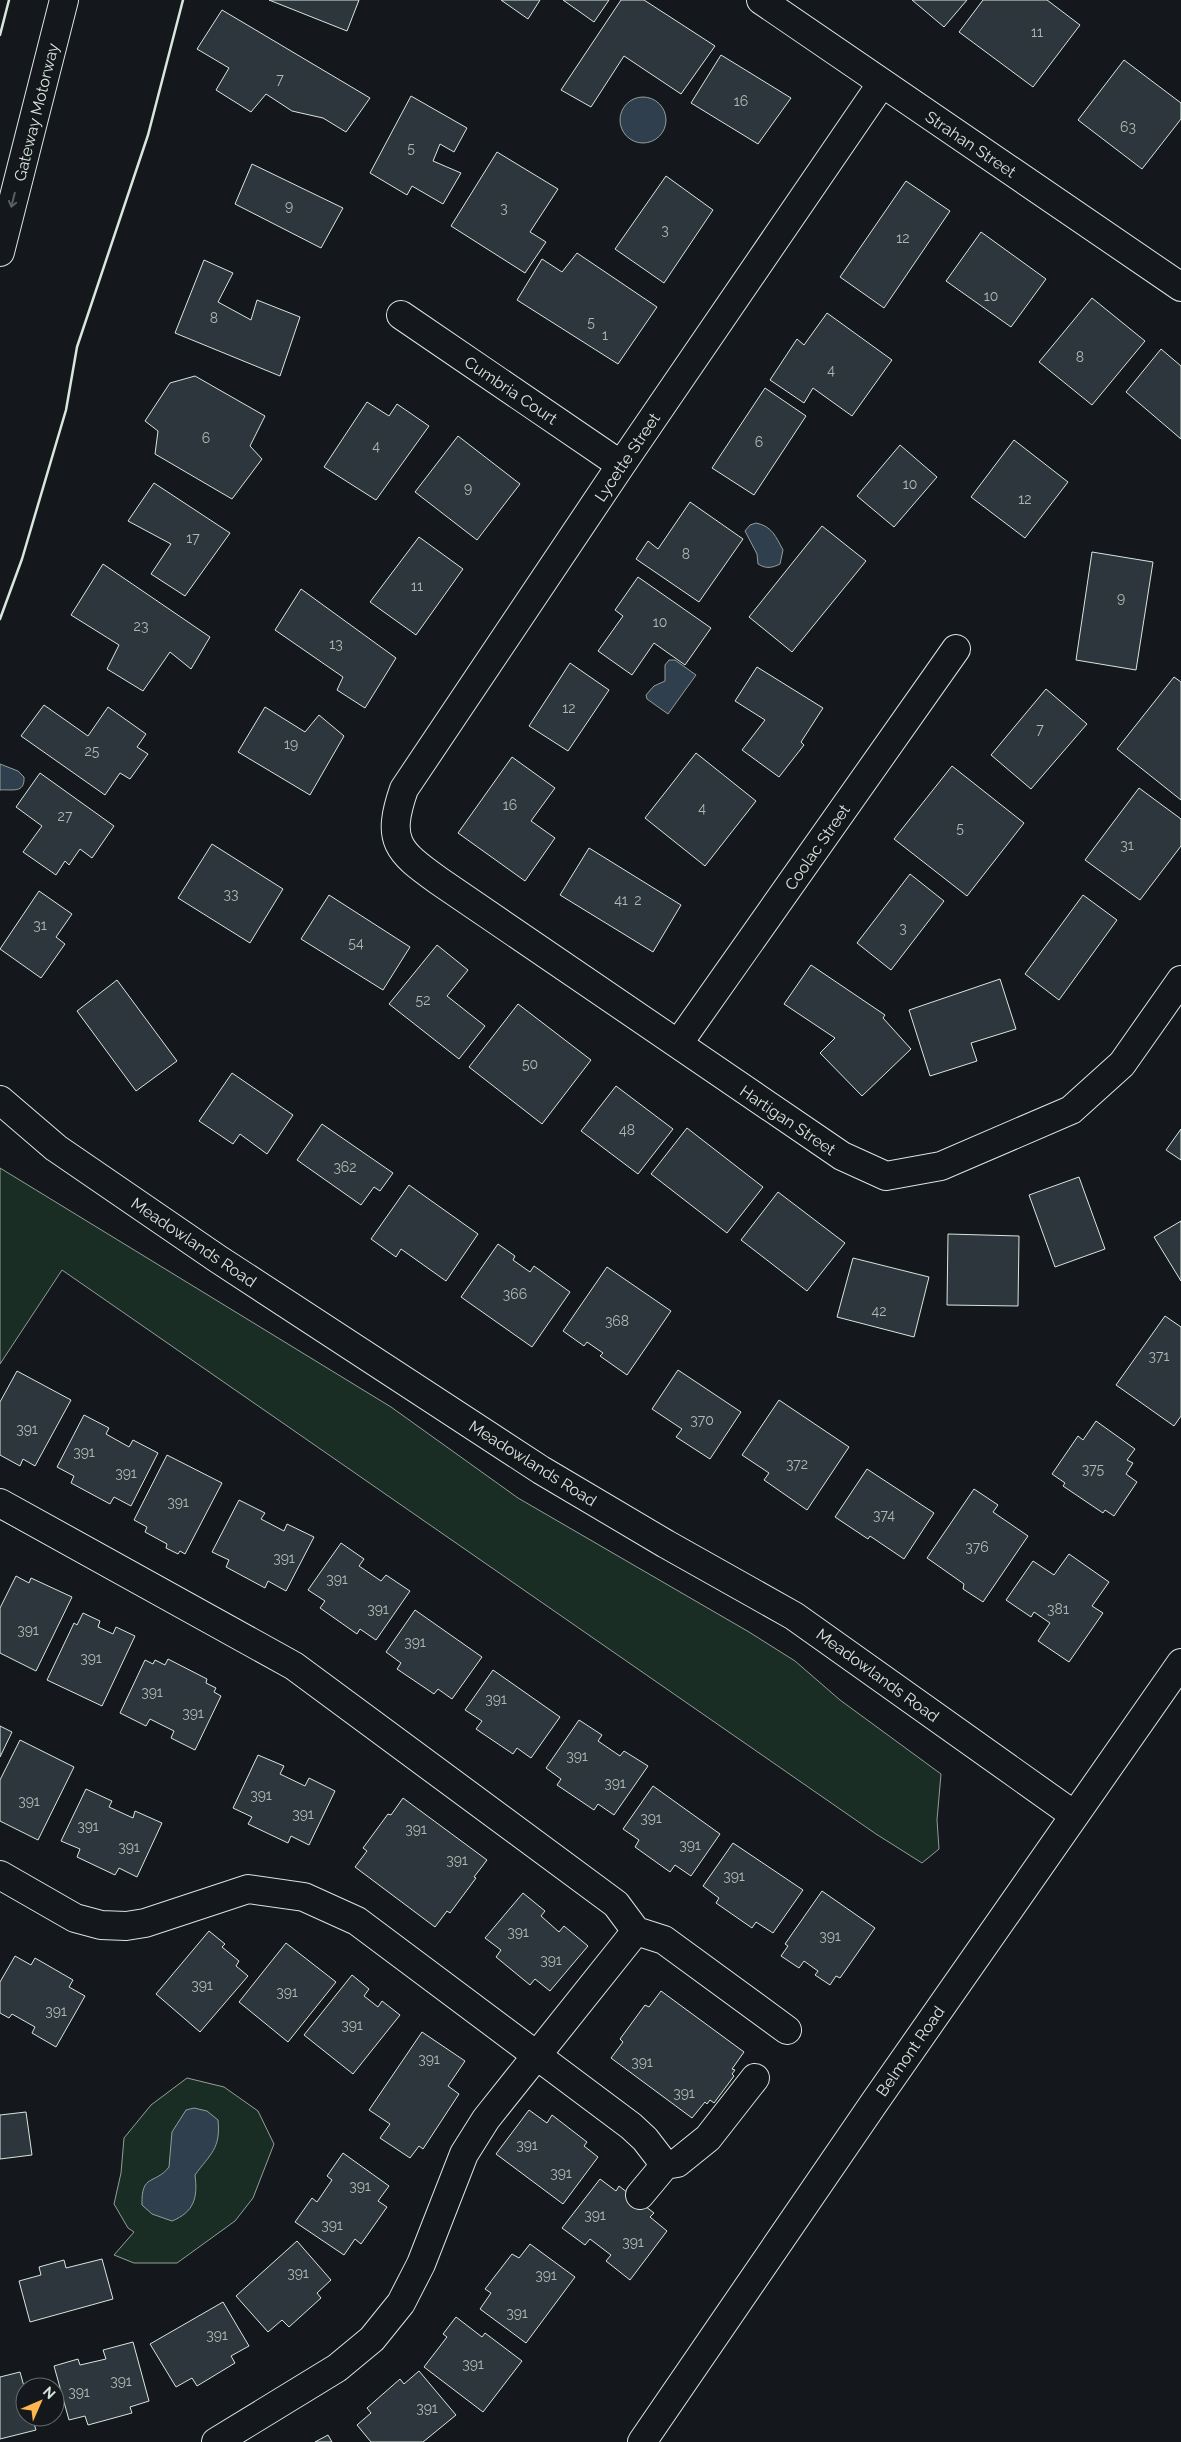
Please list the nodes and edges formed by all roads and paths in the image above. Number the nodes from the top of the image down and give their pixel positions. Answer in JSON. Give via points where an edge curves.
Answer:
{"nodes":[{"id":1,"x":64,"y":0,"type":"edge"},
{"id":2,"x":761,"y":0,"type":"edge"},
{"id":3,"x":882,"y":83,"type":"junction"},
{"id":4,"x":0,"y":252,"type":"edge"},
{"id":5,"x":1178,"y":277,"type":"edge"},
{"id":6,"x":401,"y":315,"type":"dead end"},
{"id":7,"x":621,"y":465,"type":"junction"},
{"id":8,"x":956,"y":649,"type":"dead end"},
{"id":9,"x":396,"y":840,"type":"joint"},
{"id":10,"x":1181,"y":980,"type":"edge"},
{"id":11,"x":678,"y":1044,"type":"junction"},
{"id":12,"x":0,"y":1100,"type":"edge"},
{"id":13,"x":0,"y":1504,"type":"edge"},
{"id":14,"x":1181,"y":1663,"type":"edge"},
{"id":15,"x":1074,"y":1815,"type":"junction"},
{"id":16,"x":0,"y":1875,"type":"edge"},
{"id":17,"x":636,"y":1931,"type":"junction"},
{"id":18,"x":787,"y":2030,"type":"dead end"},
{"id":19,"x":535,"y":2056,"type":"junction"},
{"id":20,"x":755,"y":2078,"type":"dead end"},
{"id":21,"x":665,"y":2165,"type":"junction"},
{"id":22,"x":640,"y":2195,"type":"dead end"},
{"id":23,"x":216,"y":2442,"type":"edge"},
{"id":24,"x":642,"y":2442,"type":"edge"}],
"edges":[{"from":1,"to":4,"type":"main road","name":"Gateway Motorway","one_way":true},
{"from":2,"to":3,"type":"main road","name":"Strahan Street"},
{"from":3,"to":5,"type":"main road","name":"Strahan Street"},
{"from":3,"to":7,"type":"main road","name":"Lycette Street"},
{"from":6,"to":7,"type":"main road","name":"Cumbria Court"},
{"from":7,"to":9,"type":"main road","name":"Lycette Street","via":[[404,789],[395,815]]},
{"from":8,"to":11,"type":"main road","name":"Coolac Street"},
{"from":9,"to":11,"type":"main road","name":"Hartigan Street","via":[[412,862]]},
{"from":10,"to":11,"type":"main road","name":"Hartigan Street","via":[[1122,1064],[1071,1110],[941,1166],[886,1176],[842,1156]]},
{"from":12,"to":15,"type":"main road","name":"Meadowlands Road","via":[[56,1148],[218,1259],[541,1470],[794,1616]]},
{"from":13,"to":17,"type":"main road","via":[[294,1666],[616,1904]]},
{"from":14,"to":15,"type":"main road","name":"Belmont Road"},
{"from":15,"to":24,"type":"main road","name":"Belmont Road"},
{"from":16,"to":19,"type":"main road","via":[[75,1918],[101,1925],[145,1923],[248,1889],[304,1897],[357,1921]]},
{"from":17,"to":18,"type":"main road","via":[[664,1940]]},
{"from":17,"to":19,"type":"main road"},
{"from":19,"to":21,"type":"main road","via":[[631,2126],[645,2138]]},
{"from":19,"to":23,"type":"main road","via":[[486,2119],[464,2154],[421,2264],[401,2303],[372,2339],[337,2368]]},
{"from":20,"to":21,"type":"main road","via":[[708,2138],[677,2163]]},
{"from":21,"to":22,"type":"main road"}]}
